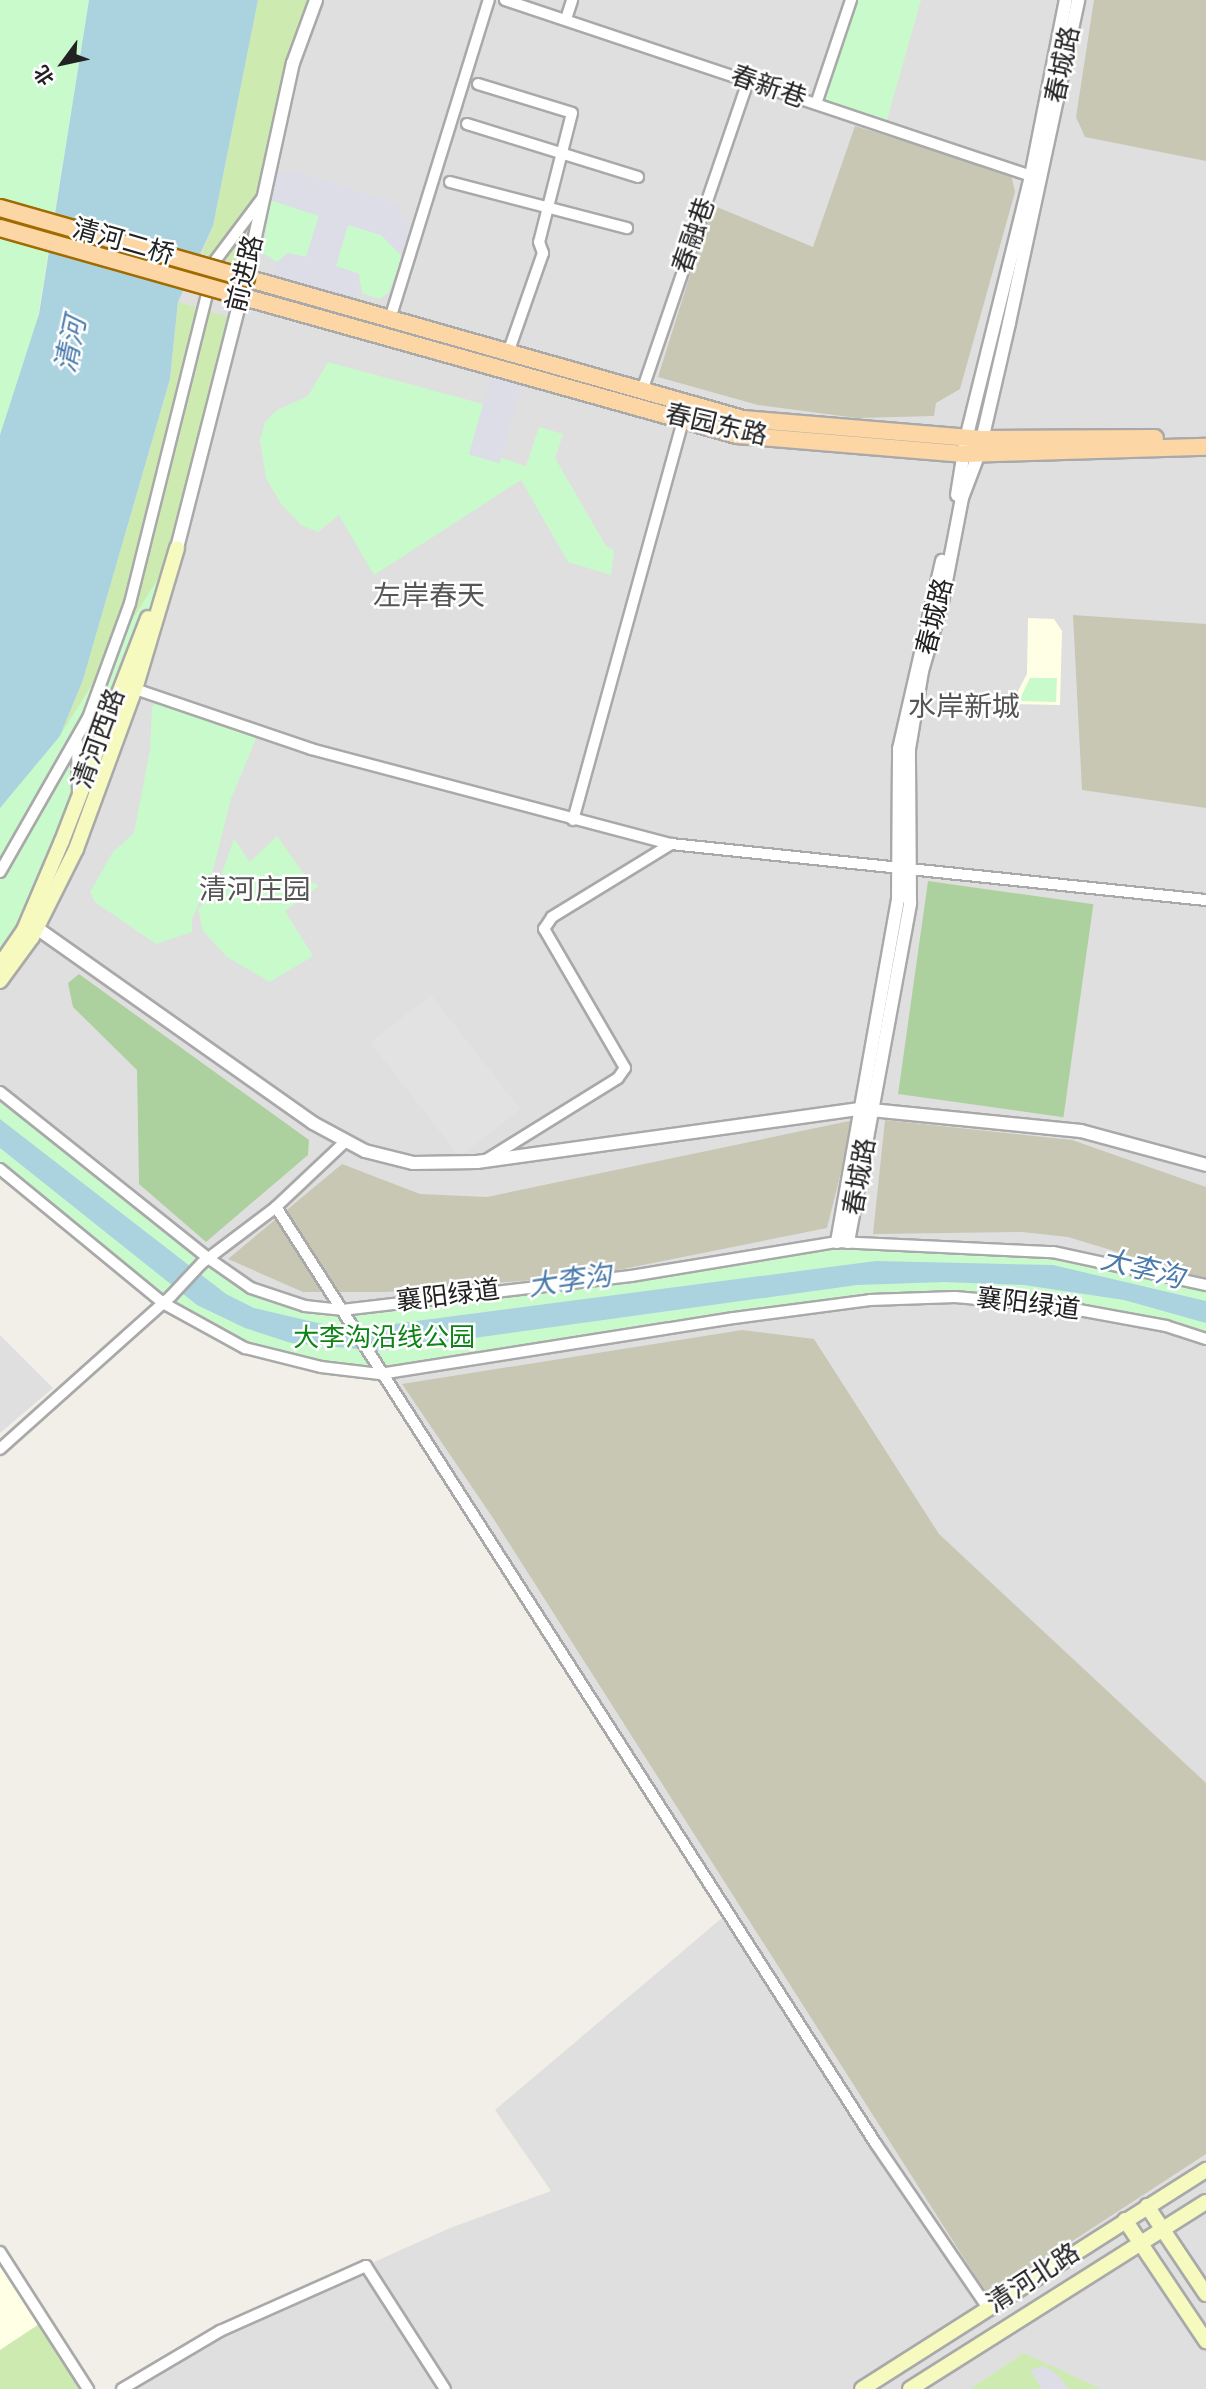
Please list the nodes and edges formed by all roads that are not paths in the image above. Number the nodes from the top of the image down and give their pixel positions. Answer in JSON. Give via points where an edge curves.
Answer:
{"nodes":[{"id":1,"x":316,"y":0,"type":"edge"},
{"id":2,"x":489,"y":0,"type":"edge"},
{"id":3,"x":505,"y":0,"type":"edge"},
{"id":4,"x":572,"y":0,"type":"edge"},
{"id":5,"x":851,"y":0,"type":"edge"},
{"id":6,"x":1066,"y":0,"type":"edge"},
{"id":7,"x":1078,"y":0,"type":"edge"},
{"id":8,"x":566,"y":19,"type":"junction"},
{"id":9,"x":748,"y":81,"type":"junction"},
{"id":10,"x":478,"y":84,"type":"dead end"},
{"id":11,"x":816,"y":104,"type":"junction"},
{"id":12,"x":467,"y":124,"type":"dead end"},
{"id":13,"x":562,"y":152,"type":"junction"},
{"id":14,"x":1031,"y":176,"type":"junction"},
{"id":15,"x":638,"y":177,"type":"dead end"},
{"id":16,"x":450,"y":182,"type":"dead end"},
{"id":17,"x":264,"y":196,"type":"junction"},
{"id":18,"x":0,"y":208,"type":"edge"},
{"id":19,"x":547,"y":210,"type":"junction"},
{"id":20,"x":0,"y":228,"type":"edge"},
{"id":21,"x":626,"y":228,"type":"dead end"},
{"id":22,"x":246,"y":278,"type":"junction"},
{"id":23,"x":240,"y":296,"type":"junction"},
{"id":24,"x":390,"y":319,"type":"junction"},
{"id":25,"x":508,"y":353,"type":"junction"},
{"id":26,"x":642,"y":391,"type":"junction"},
{"id":27,"x":682,"y":420,"type":"junction"},
{"id":28,"x":1206,"y":438,"type":"edge"},
{"id":29,"x":973,"y":446,"type":"junction"},
{"id":30,"x":1206,"y":447,"type":"edge"},
{"id":31,"x":177,"y":548,"type":"junction"},
{"id":32,"x":135,"y":689,"type":"junction"},
{"id":33,"x":77,"y":739,"type":"junction"},
{"id":34,"x":78,"y":799,"type":"junction"},
{"id":35,"x":573,"y":820,"type":"junction"},
{"id":36,"x":671,"y":844,"type":"junction"},
{"id":37,"x":906,"y":867,"type":"junction"},
{"id":38,"x":0,"y":872,"type":"edge"},
{"id":39,"x":1206,"y":900,"type":"edge"},
{"id":40,"x":29,"y":927,"type":"junction"},
{"id":41,"x":0,"y":965,"type":"edge"},
{"id":42,"x":0,"y":981,"type":"edge"},
{"id":43,"x":0,"y":1091,"type":"edge"},
{"id":44,"x":867,"y":1110,"type":"junction"},
{"id":45,"x":346,"y":1141,"type":"junction"},
{"id":46,"x":484,"y":1161,"type":"junction"},
{"id":47,"x":1206,"y":1165,"type":"edge"},
{"id":48,"x":0,"y":1169,"type":"edge"},
{"id":49,"x":276,"y":1207,"type":"junction"},
{"id":50,"x":843,"y":1242,"type":"junction"},
{"id":51,"x":205,"y":1261,"type":"junction"},
{"id":52,"x":1206,"y":1285,"type":"edge"},
{"id":53,"x":163,"y":1303,"type":"junction"},
{"id":54,"x":342,"y":1310,"type":"junction"},
{"id":55,"x":1206,"y":1339,"type":"edge"},
{"id":56,"x":380,"y":1374,"type":"junction"},
{"id":57,"x":0,"y":1449,"type":"edge"},
{"id":58,"x":1206,"y":2170,"type":"edge"},
{"id":59,"x":1206,"y":2202,"type":"edge"},
{"id":60,"x":1147,"y":2206,"type":"junction"},
{"id":61,"x":1125,"y":2220,"type":"junction"},
{"id":62,"x":1163,"y":2229,"type":"junction"},
{"id":63,"x":1141,"y":2243,"type":"junction"},
{"id":64,"x":0,"y":2252,"type":"edge"},
{"id":65,"x":1206,"y":2294,"type":"edge"},
{"id":66,"x":988,"y":2308,"type":"junction"},
{"id":67,"x":1206,"y":2341,"type":"edge"},
{"id":68,"x":88,"y":2389,"type":"edge"},
{"id":69,"x":122,"y":2389,"type":"edge"},
{"id":70,"x":445,"y":2389,"type":"edge"},
{"id":71,"x":862,"y":2389,"type":"edge"},
{"id":72,"x":910,"y":2389,"type":"edge"}],
"edges":[{"from":1,"to":17,"type":"street","name":"前进路","via":[[293,63]]},
{"from":2,"to":24,"type":"street"},
{"from":3,"to":8,"type":"street","name":"春新巷"},
{"from":4,"to":8,"type":"street"},
{"from":5,"to":11,"type":"street"},
{"from":6,"to":14,"type":"street","name":"春城路"},
{"from":7,"to":29,"type":"street","name":"春城路"},
{"from":8,"to":9,"type":"street","name":"春新巷"},
{"from":9,"to":11,"type":"street","name":"春新巷"},
{"from":9,"to":26,"type":"street","name":"春融巷"},
{"from":10,"to":13,"type":"street","via":[[572,113]]},
{"from":11,"to":14,"type":"street","name":"春新巷"},
{"from":12,"to":13,"type":"street"},
{"from":13,"to":15,"type":"street"},
{"from":13,"to":19,"type":"street"},
{"from":14,"to":29,"type":"street","name":"春城路"},
{"from":16,"to":19,"type":"street"},
{"from":17,"to":22,"type":"street","name":"前进路"},
{"from":17,"to":33,"type":"street","via":[[215,261],[130,603]]},
{"from":18,"to":22,"type":"main road","name":"清河二桥","bridge":true},
{"from":19,"to":21,"type":"street"},
{"from":19,"to":25,"type":"street","via":[[539,242],[543,253]]},
{"from":20,"to":23,"type":"main road","name":"清河二桥","bridge":true},
{"from":22,"to":23,"type":"street","name":"前进路"},
{"from":22,"to":24,"type":"main road","name":"春园东路"},
{"from":23,"to":27,"type":"main road","name":"春园东路"},
{"from":23,"to":31,"type":"street","name":"前进路"},
{"from":24,"to":25,"type":"main road","name":"春园东路"},
{"from":25,"to":26,"type":"main road","name":"春园东路"},
{"from":26,"to":29,"type":"main road","name":"春园东路","via":[[743,419]]},
{"from":27,"to":29,"type":"main road","name":"春园东路","via":[[785,442]]},
{"from":27,"to":35,"type":"street"},
{"from":28,"to":29,"type":"main road","name":"春园东路"},
{"from":29,"to":30,"type":"main road","name":"春园东路"},
{"from":29,"to":37,"type":"street","name":"春城路","via":[[899,749]]},
{"from":31,"to":32,"type":"main road"},
{"from":31,"to":34,"type":"main road","name":"清河西路"},
{"from":32,"to":35,"type":"street","via":[[311,749]]},
{"from":32,"to":40,"type":"main road","via":[[76,849]]},
{"from":33,"to":34,"type":"street"},
{"from":33,"to":38,"type":"street"},
{"from":34,"to":40,"type":"main road","name":"清河西路"},
{"from":35,"to":36,"type":"street"},
{"from":36,"to":37,"type":"street"},
{"from":36,"to":46,"type":"street","via":[[552,917],[544,929],[625,1068],[618,1078]]},
{"from":37,"to":39,"type":"street"},
{"from":37,"to":44,"type":"street","name":"春城路"},
{"from":40,"to":41,"type":"main road"},
{"from":40,"to":42,"type":"main road"},
{"from":40,"to":45,"type":"street","via":[[313,1123]]},
{"from":43,"to":51,"type":"street","name":"襄阳绿道"},
{"from":44,"to":46,"type":"street"},
{"from":44,"to":47,"type":"street","via":[[1081,1131]]},
{"from":44,"to":50,"type":"street","name":"春城路"},
{"from":45,"to":46,"type":"street","via":[[365,1151],[413,1163]]},
{"from":45,"to":49,"type":"street"},
{"from":48,"to":53,"type":"street","name":"襄阳绿道"},
{"from":49,"to":51,"type":"street"},
{"from":49,"to":54,"type":"street"},
{"from":50,"to":52,"type":"street","name":"襄阳绿道","via":[[1053,1252]]},
{"from":50,"to":54,"type":"street","name":"襄阳绿道","via":[[631,1276]]},
{"from":51,"to":53,"type":"street"},
{"from":51,"to":54,"type":"street","name":"襄阳绿道","via":[[251,1288],[305,1306]]},
{"from":53,"to":56,"type":"street","name":"襄阳绿道","via":[[245,1348],[321,1367]]},
{"from":53,"to":57,"type":"street"},
{"from":54,"to":56,"type":"street"},
{"from":55,"to":56,"type":"street","name":"襄阳绿道","via":[[1166,1326],[1057,1306],[955,1297],[870,1300]]},
{"from":56,"to":66,"type":"street","via":[[474,1512],[869,2133]]},
{"from":58,"to":60,"type":"main road","name":"清河北路"},
{"from":59,"to":62,"type":"main road","name":"清河北路"},
{"from":60,"to":61,"type":"main road","name":"清河北路"},
{"from":60,"to":62,"type":"main road"},
{"from":61,"to":63,"type":"main road"},
{"from":61,"to":66,"type":"main road","name":"清河北路"},
{"from":62,"to":63,"type":"main road","name":"清河北路"},
{"from":62,"to":65,"type":"main road"},
{"from":63,"to":67,"type":"main road"},
{"from":63,"to":72,"type":"main road","name":"清河北路"},
{"from":64,"to":68,"type":"street"},
{"from":66,"to":71,"type":"main road","name":"清河北路"},
{"from":69,"to":70,"type":"street","via":[[220,2331],[366,2266]]}]}
